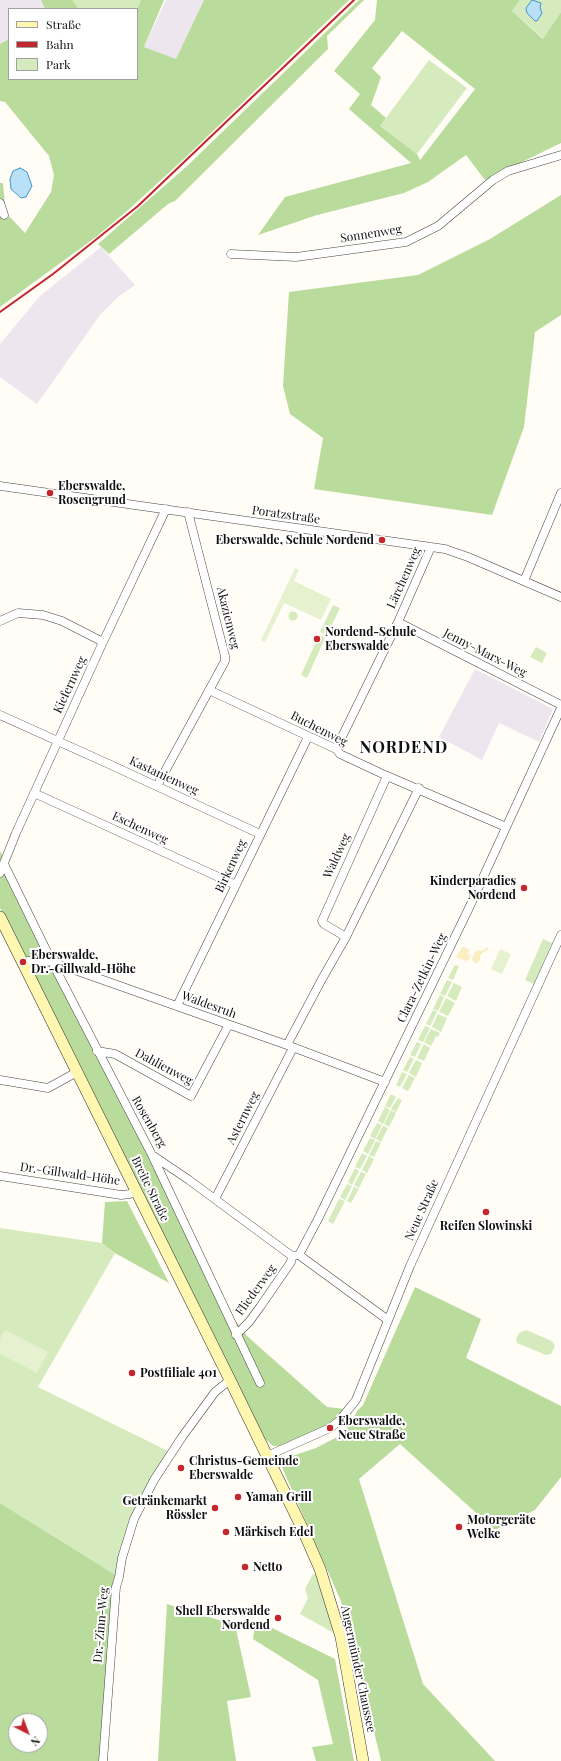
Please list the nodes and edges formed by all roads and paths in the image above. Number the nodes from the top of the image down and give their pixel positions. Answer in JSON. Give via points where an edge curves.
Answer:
{"nodes":[{"id":1,"x":561,"y":155,"type":"edge"},
{"id":2,"x":0,"y":203,"type":"edge"},
{"id":3,"x":4,"y":216,"type":"dead end"},
{"id":4,"x":231,"y":254,"type":"dead end"},
{"id":5,"x":0,"y":486,"type":"edge"},
{"id":6,"x":561,"y":493,"type":"edge"},
{"id":7,"x":166,"y":509,"type":"junction"},
{"id":8,"x":188,"y":512,"type":"junction"},
{"id":9,"x":431,"y":547,"type":"junction"},
{"id":10,"x":524,"y":581,"type":"junction"},
{"id":11,"x":561,"y":597,"type":"edge"},
{"id":12,"x":0,"y":621,"type":"edge"},
{"id":13,"x":398,"y":622,"type":"junction"},
{"id":14,"x":103,"y":642,"type":"junction"},
{"id":15,"x":209,"y":690,"type":"junction"},
{"id":16,"x":561,"y":705,"type":"edge"},
{"id":17,"x":561,"y":708,"type":"edge"},
{"id":18,"x":0,"y":715,"type":"edge"},
{"id":19,"x":308,"y":736,"type":"junction"},
{"id":20,"x":58,"y":741,"type":"junction"},
{"id":21,"x":336,"y":749,"type":"junction"},
{"id":22,"x":387,"y":776,"type":"junction"},
{"id":23,"x":157,"y":786,"type":"junction"},
{"id":24,"x":419,"y":788,"type":"junction"},
{"id":25,"x":34,"y":792,"type":"junction"},
{"id":26,"x":506,"y":827,"type":"junction"},
{"id":27,"x":260,"y":834,"type":"junction"},
{"id":28,"x":4,"y":864,"type":"junction"},
{"id":29,"x":0,"y":873,"type":"edge"},
{"id":30,"x":236,"y":885,"type":"junction"},
{"id":31,"x":0,"y":916,"type":"edge"},
{"id":32,"x":561,"y":935,"type":"edge"},
{"id":33,"x":346,"y":936,"type":"junction"},
{"id":34,"x":23,"y":962,"type":"junction"},
{"id":35,"x":52,"y":962,"type":"junction"},
{"id":36,"x":177,"y":1006,"type":"junction"},
{"id":37,"x":228,"y":1026,"type":"junction"},
{"id":38,"x":290,"y":1046,"type":"junction"},
{"id":39,"x":97,"y":1051,"type":"junction"},
{"id":40,"x":77,"y":1072,"type":"junction"},
{"id":41,"x":0,"y":1080,"type":"edge"},
{"id":42,"x":384,"y":1082,"type":"junction"},
{"id":43,"x":152,"y":1155,"type":"junction"},
{"id":44,"x":0,"y":1176,"type":"edge"},
{"id":45,"x":137,"y":1190,"type":"junction"},
{"id":46,"x":215,"y":1199,"type":"junction"},
{"id":47,"x":296,"y":1256,"type":"junction"},
{"id":48,"x":388,"y":1320,"type":"junction"},
{"id":49,"x":236,"y":1334,"type":"junction"},
{"id":50,"x":230,"y":1380,"type":"junction"},
{"id":51,"x":260,"y":1383,"type":"dead end"},
{"id":52,"x":267,"y":1456,"type":"junction"},
{"id":53,"x":276,"y":1474,"type":"joint"},
{"id":54,"x":103,"y":1761,"type":"edge"},
{"id":55,"x":363,"y":1761,"type":"edge"}],
"edges":[{"from":1,"to":4,"type":"street","name":"Sonnenweg","via":[[508,171],[493,180],[438,226],[406,242],[296,257]]},
{"from":2,"to":3,"type":"street"},
{"from":5,"to":7,"type":"street","name":"Poratzstraße"},
{"from":6,"to":10,"type":"street"},
{"from":7,"to":8,"type":"street","name":"Poratzstraße"},
{"from":7,"to":14,"type":"street","name":"Kiefernweg"},
{"from":8,"to":9,"type":"street","name":"Poratzstraße"},
{"from":8,"to":15,"type":"street","name":"Akazienweg","via":[[225,656],[225,661]]},
{"from":9,"to":10,"type":"street","name":"Poratzstraße","via":[[458,553]]},
{"from":9,"to":13,"type":"street","name":"Lärchenweg"},
{"from":10,"to":11,"type":"street","name":"Poratzstraße"},
{"from":12,"to":14,"type":"street","via":[[18,613],[43,614]]},
{"from":13,"to":16,"type":"street","name":"Jenny-Marx-Weg"},
{"from":13,"to":21,"type":"street","name":"Lärchenweg"},
{"from":14,"to":20,"type":"street","name":"Kiefernweg"},
{"from":15,"to":19,"type":"street","name":"Buchenweg"},
{"from":15,"to":23,"type":"street","name":"Akazienweg"},
{"from":17,"to":26,"type":"street","name":"Clara-Zetkin-Weg"},
{"from":18,"to":20,"type":"street","name":"Kastanienweg"},
{"from":19,"to":21,"type":"street","name":"Buchenweg"},
{"from":19,"to":27,"type":"street","name":"Birkenweg"},
{"from":20,"to":23,"type":"street","name":"Kastanienweg"},
{"from":20,"to":25,"type":"street","name":"Kiefernweg"},
{"from":21,"to":22,"type":"street","name":"Buchenweg","via":[[340,754]]},
{"from":22,"to":24,"type":"street","name":"Buchenweg"},
{"from":22,"to":33,"type":"street","name":"Waldweg","via":[[322,921]]},
{"from":23,"to":27,"type":"street","name":"Kastanienweg"},
{"from":24,"to":26,"type":"street","name":"Buchenweg"},
{"from":24,"to":33,"type":"street"},
{"from":25,"to":28,"type":"street","name":"Kiefernweg"},
{"from":25,"to":30,"type":"street","name":"Eschenweg"},
{"from":26,"to":42,"type":"street","name":"Clara-Zetkin-Weg"},
{"from":27,"to":30,"type":"street","name":"Birkenweg"},
{"from":28,"to":29,"type":"street","name":"Kiefernweg"},
{"from":28,"to":35,"type":"street","name":"Rosenberg"},
{"from":30,"to":36,"type":"street","name":"Birkenweg"},
{"from":31,"to":34,"type":"main road","name":"Breite Straße"},
{"from":32,"to":48,"type":"street","name":"Neue Straße"},
{"from":33,"to":38,"type":"street"},
{"from":34,"to":35,"type":"street","name":"Waldesruh"},
{"from":34,"to":40,"type":"main road","name":"Breite Straße"},
{"from":35,"to":36,"type":"street","name":"Waldesruh"},
{"from":35,"to":39,"type":"street","name":"Rosenberg"},
{"from":36,"to":37,"type":"street","name":"Waldesruh"},
{"from":37,"to":38,"type":"street","name":"Waldesruh"},
{"from":37,"to":39,"type":"street","name":"Dahlienweg","via":[[191,1096],[115,1054]]},
{"from":38,"to":42,"type":"street","name":"Waldesruh"},
{"from":38,"to":46,"type":"street","name":"Asternweg"},
{"from":39,"to":43,"type":"street","name":"Rosenberg"},
{"from":40,"to":41,"type":"street","via":[[48,1088]]},
{"from":40,"to":45,"type":"main road","name":"Breite Straße"},
{"from":42,"to":47,"type":"street","name":"Clara-Zetkin-Weg","via":[[318,1219]]},
{"from":43,"to":46,"type":"street","name":"Rosenberg"},
{"from":43,"to":49,"type":"street"},
{"from":44,"to":45,"type":"street","name":"Dr.-Gillwald-Höhe","via":[[120,1195]]},
{"from":45,"to":50,"type":"main road","name":"Breite Straße"},
{"from":46,"to":47,"type":"street","name":"Rosenberg"},
{"from":47,"to":48,"type":"street","name":"Rosenberg"},
{"from":47,"to":49,"type":"street","name":"Fliederweg","via":[[256,1312]]},
{"from":48,"to":52,"type":"street","name":"Neue Straße","via":[[356,1400],[347,1412],[330,1428]]},
{"from":49,"to":51,"type":"street"},
{"from":50,"to":52,"type":"main road","name":"Breite Straße"},
{"from":50,"to":54,"type":"street","name":"Dr.-Zinn-Weg","via":[[215,1392],[182,1437],[154,1480],[134,1519],[116,1587]]},
{"from":52,"to":53,"type":"main road","name":"Breite Straße"},
{"from":53,"to":55,"type":"main road","name":"Angermünder Chaussee","via":[[328,1591],[341,1637]]}]}
